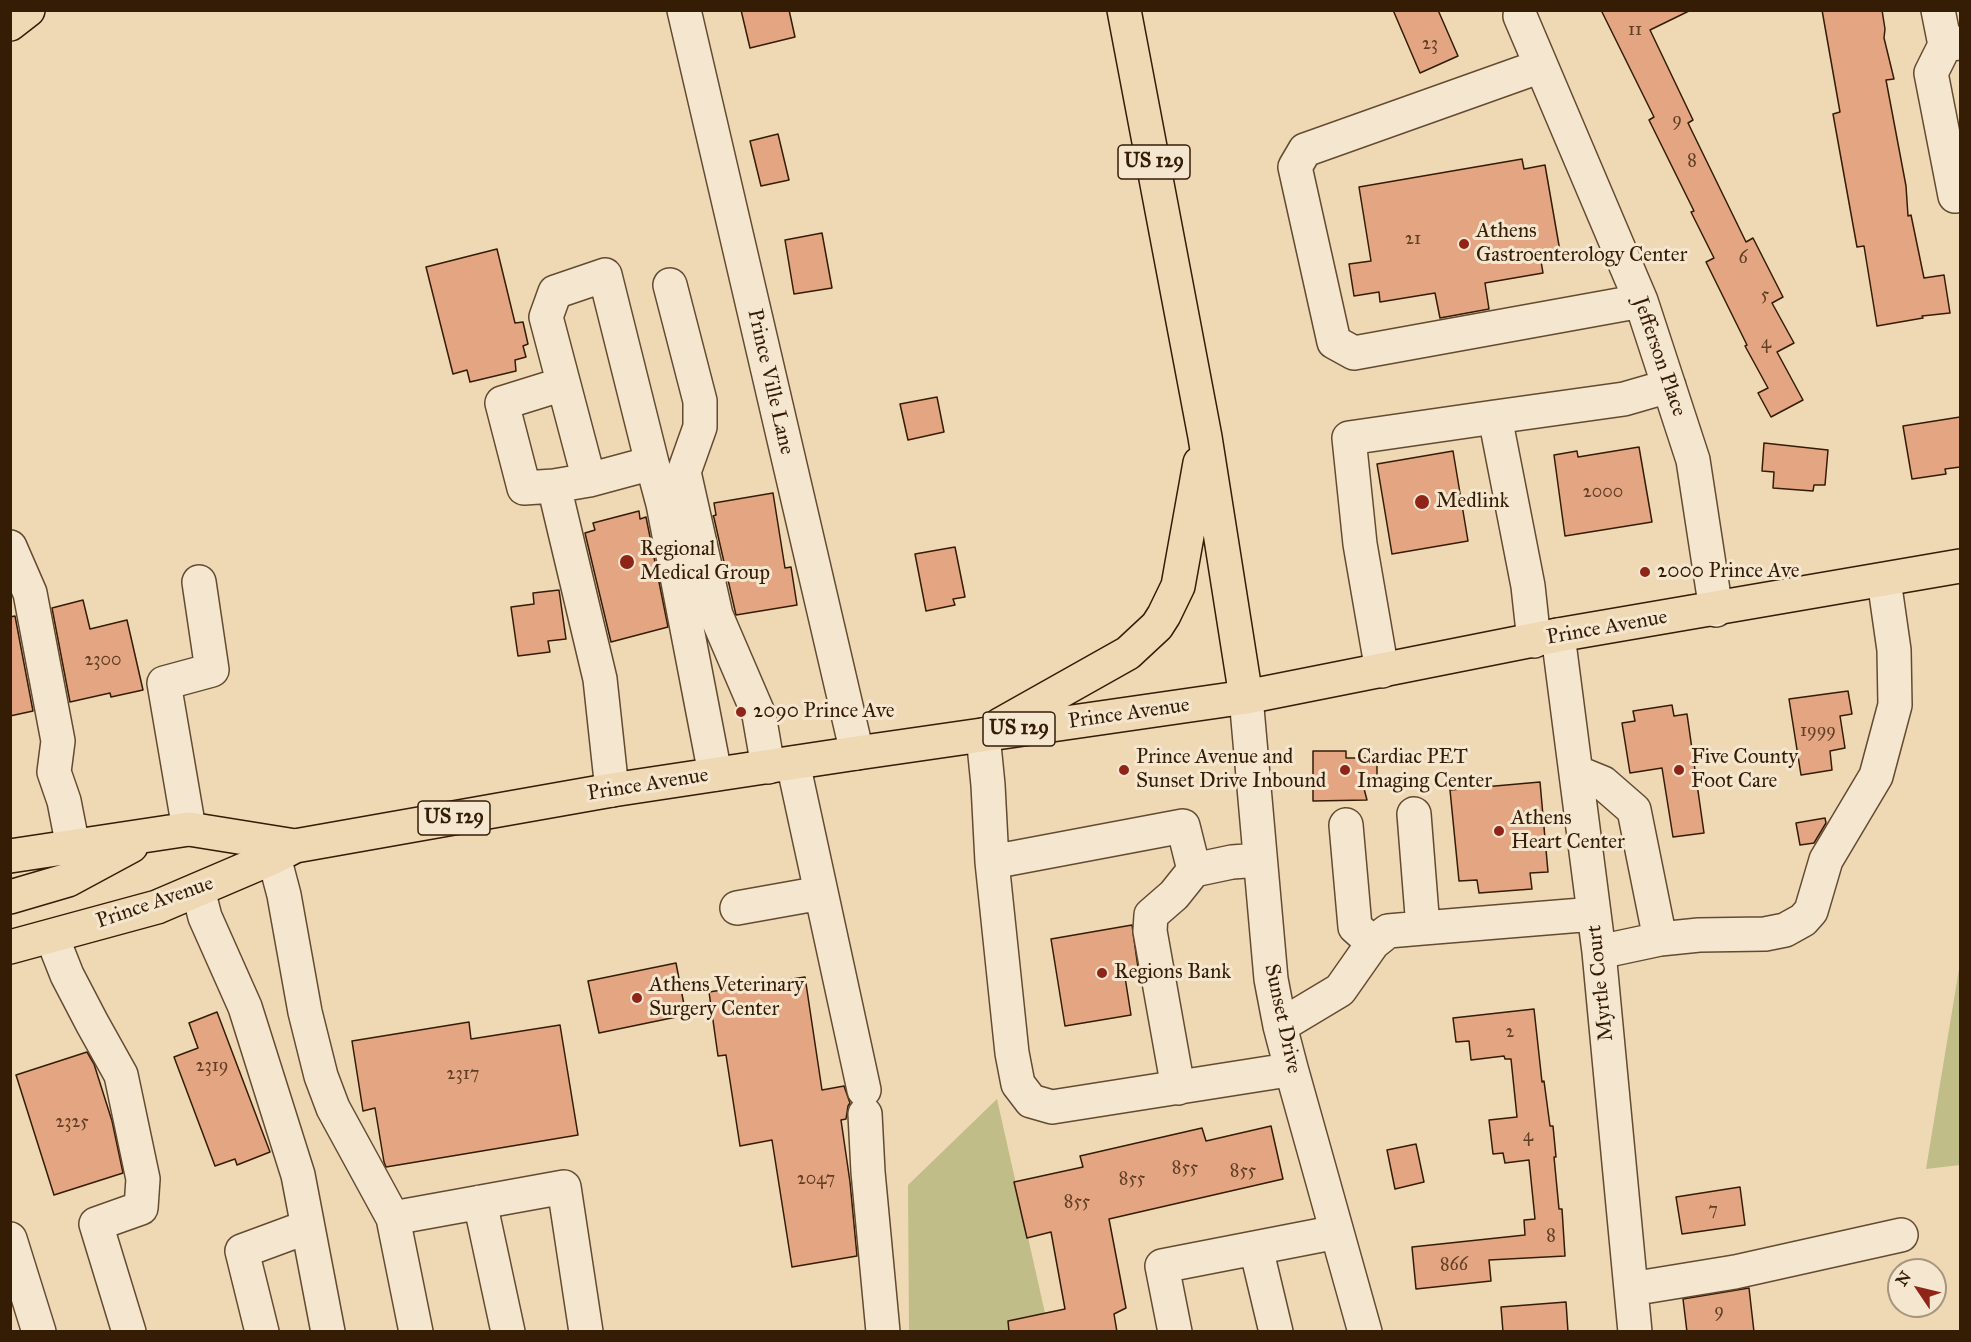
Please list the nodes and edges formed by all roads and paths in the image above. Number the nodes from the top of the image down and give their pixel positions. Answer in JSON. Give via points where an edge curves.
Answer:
{"nodes":[{"id":1,"x":28,"y":10,"type":"edge"},
{"id":2,"x":684,"y":10,"type":"edge"},
{"id":3,"x":1124,"y":10,"type":"edge"},
{"id":4,"x":1938,"y":10,"type":"edge"},
{"id":5,"x":1520,"y":16,"type":"dead end"},
{"id":6,"x":10,"y":24,"type":"edge"},
{"id":7,"x":1953,"y":44,"type":"edge"},
{"id":8,"x":1541,"y":66,"type":"junction"},
{"id":9,"x":1960,"y":195,"type":"edge"},
{"id":10,"x":670,"y":285,"type":"dead end"},
{"id":11,"x":1641,"y":301,"type":"junction"},
{"id":12,"x":563,"y":384,"type":"junction"},
{"id":13,"x":1669,"y":386,"type":"junction"},
{"id":14,"x":1495,"y":417,"type":"junction"},
{"id":15,"x":1205,"y":437,"type":"junction"},
{"id":16,"x":652,"y":463,"type":"junction"},
{"id":17,"x":589,"y":480,"type":"junction"},
{"id":18,"x":554,"y":486,"type":"junction"},
{"id":19,"x":10,"y":547,"type":"edge"},
{"id":20,"x":1960,"y":566,"type":"edge"},
{"id":21,"x":1884,"y":580,"type":"junction"},
{"id":22,"x":199,"y":582,"type":"dead end"},
{"id":23,"x":1716,"y":610,"type":"junction"},
{"id":24,"x":1546,"y":638,"type":"junction"},
{"id":25,"x":1382,"y":671,"type":"junction"},
{"id":26,"x":1246,"y":697,"type":"junction"},
{"id":27,"x":983,"y":735,"type":"junction"},
{"id":28,"x":857,"y":753,"type":"junction"},
{"id":29,"x":780,"y":765,"type":"junction"},
{"id":30,"x":1576,"y":772,"type":"junction"},
{"id":31,"x":715,"y":774,"type":"junction"},
{"id":32,"x":612,"y":790,"type":"junction"},
{"id":33,"x":1414,"y":814,"type":"dead end"},
{"id":34,"x":1346,"y":825,"type":"dead end"},
{"id":35,"x":189,"y":830,"type":"junction"},
{"id":36,"x":151,"y":835,"type":"junction"},
{"id":37,"x":73,"y":847,"type":"junction"},
{"id":38,"x":285,"y":852,"type":"junction"},
{"id":39,"x":10,"y":856,"type":"edge"},
{"id":40,"x":1260,"y":860,"type":"junction"},
{"id":41,"x":992,"y":862,"type":"junction"},
{"id":42,"x":1194,"y":870,"type":"junction"},
{"id":43,"x":198,"y":890,"type":"junction"},
{"id":44,"x":821,"y":893,"type":"junction"},
{"id":45,"x":10,"y":897,"type":"edge"},
{"id":46,"x":737,"y":908,"type":"dead end"},
{"id":47,"x":1594,"y":914,"type":"junction"},
{"id":48,"x":1424,"y":928,"type":"junction"},
{"id":49,"x":51,"y":937,"type":"junction"},
{"id":50,"x":1660,"y":939,"type":"junction"},
{"id":51,"x":1373,"y":943,"type":"junction"},
{"id":52,"x":10,"y":947,"type":"edge"},
{"id":53,"x":1599,"y":952,"type":"junction"},
{"id":54,"x":1280,"y":1026,"type":"junction"},
{"id":55,"x":1291,"y":1068,"type":"junction"},
{"id":56,"x":1178,"y":1088,"type":"junction"},
{"id":57,"x":480,"y":1202,"type":"junction"},
{"id":58,"x":393,"y":1218,"type":"junction"},
{"id":59,"x":307,"y":1227,"type":"junction"},
{"id":60,"x":1337,"y":1232,"type":"junction"},
{"id":61,"x":1901,"y":1235,"type":"dead end"},
{"id":62,"x":10,"y":1239,"type":"edge"},
{"id":63,"x":1256,"y":1248,"type":"junction"},
{"id":64,"x":1631,"y":1289,"type":"junction"},
{"id":65,"x":879,"y":1330,"type":"edge"},
{"id":66,"x":39,"y":1332,"type":"edge"},
{"id":67,"x":129,"y":1332,"type":"edge"},
{"id":68,"x":262,"y":1332,"type":"edge"},
{"id":69,"x":328,"y":1332,"type":"edge"},
{"id":70,"x":416,"y":1332,"type":"edge"},
{"id":71,"x":508,"y":1332,"type":"edge"},
{"id":72,"x":586,"y":1332,"type":"edge"},
{"id":73,"x":1175,"y":1332,"type":"edge"},
{"id":74,"x":1276,"y":1332,"type":"edge"},
{"id":75,"x":1365,"y":1332,"type":"edge"},
{"id":76,"x":1635,"y":1332,"type":"edge"}],
"edges":[{"from":1,"to":6,"type":"main road"},
{"from":2,"to":28,"type":"street","name":"Prince Ville Lane"},
{"from":3,"to":15,"type":"main road","number":"US 129"},
{"from":4,"to":7,"type":"street"},
{"from":5,"to":8,"type":"street","name":"Jefferson Place"},
{"from":7,"to":9,"type":"street","via":[[1931,73],[1955,196]]},
{"from":8,"to":11,"type":"street","name":"Jefferson Place"},
{"from":8,"to":11,"type":"street","via":[[1305,150],[1295,167],[1334,342],[1354,353]]},
{"from":10,"to":29,"type":"street","via":[[700,401],[700,427],[684,472],[716,615]]},
{"from":11,"to":13,"type":"street","name":"Jefferson Place"},
{"from":12,"to":16,"type":"street","via":[[546,317],[555,292],[605,275]]},
{"from":12,"to":17,"type":"street"},
{"from":12,"to":18,"type":"street","via":[[502,403],[524,488]]},
{"from":13,"to":14,"type":"street","via":[[1624,399]]},
{"from":13,"to":23,"type":"street","name":"Jefferson Place","via":[[1693,460]]},
{"from":14,"to":24,"type":"street","name":"Myrtle Court","via":[[1527,586]]},
{"from":14,"to":25,"type":"street","via":[[1349,438],[1360,544]]},
{"from":15,"to":26,"type":"main road","number":"US 129"},
{"from":15,"to":27,"type":"main road","via":[[1178,586],[1157,626],[1128,653]]},
{"from":16,"to":17,"type":"street"},
{"from":16,"to":31,"type":"street"},
{"from":17,"to":18,"type":"street"},
{"from":18,"to":32,"type":"street","via":[[600,679]]},
{"from":19,"to":37,"type":"street","via":[[30,593],[58,741],[54,772]]},
{"from":20,"to":21,"type":"main road","name":"Prince Avenue"},
{"from":21,"to":23,"type":"main road","name":"Prince Avenue"},
{"from":21,"to":50,"type":"street","via":[[1894,650],[1895,705],[1876,776],[1826,860],[1811,911],[1785,930],[1765,934]]},
{"from":22,"to":35,"type":"street","via":[[212,670],[164,683]]},
{"from":23,"to":24,"type":"main road","name":"Prince Avenue"},
{"from":24,"to":25,"type":"main road","name":"Prince Avenue"},
{"from":24,"to":30,"type":"street","name":"Myrtle Court"},
{"from":25,"to":26,"type":"main road","name":"Prince Avenue"},
{"from":26,"to":27,"type":"main road","name":"Prince Avenue","number":"US 129"},
{"from":26,"to":40,"type":"street","name":"Sunset Drive"},
{"from":27,"to":28,"type":"main road","name":"Prince Avenue","number":"US 129"},
{"from":27,"to":41,"type":"street"},
{"from":28,"to":29,"type":"main road","name":"Prince Avenue","number":"US 129"},
{"from":29,"to":31,"type":"main road","name":"Prince Avenue","number":"US 129"},
{"from":29,"to":44,"type":"street"},
{"from":30,"to":47,"type":"street","name":"Myrtle Court"},
{"from":30,"to":50,"type":"street","via":[[1603,783],[1634,810]]},
{"from":31,"to":32,"type":"main road","name":"Prince Avenue","number":"US 129"},
{"from":32,"to":38,"type":"main road","name":"Prince Avenue","number":"US 129"},
{"from":33,"to":48,"type":"street"},
{"from":34,"to":51,"type":"street","via":[[1355,927]]},
{"from":35,"to":36,"type":"main road","name":"Prince Avenue"},
{"from":35,"to":38,"type":"main road","name":"Prince Avenue"},
{"from":36,"to":37,"type":"main road","name":"Prince Avenue"},
{"from":36,"to":45,"type":"main road","via":[[68,880]]},
{"from":37,"to":39,"type":"main road","name":"Prince Avenue"},
{"from":38,"to":43,"type":"main road","name":"Prince Avenue","number":"US 129"},
{"from":38,"to":58,"type":"street","via":[[284,895],[321,1076],[333,1108]]},
{"from":40,"to":42,"type":"street"},
{"from":40,"to":54,"type":"street","name":"Sunset Drive","via":[[1271,979]]},
{"from":41,"to":42,"type":"street","via":[[1183,826]]},
{"from":41,"to":56,"type":"street","via":[[1012,1053],[1018,1084],[1031,1101],[1052,1107]]},
{"from":42,"to":56,"type":"street","via":[[1151,915],[1150,931]]},
{"from":43,"to":49,"type":"main road","name":"Prince Avenue","number":"US 129","via":[[157,907]]},
{"from":43,"to":59,"type":"street","via":[[205,916],[245,1007],[298,1175]]},
{"from":44,"to":46,"type":"street"},
{"from":44,"to":65,"type":"street","via":[[864,1102]]},
{"from":47,"to":48,"type":"street"},
{"from":47,"to":53,"type":"street","name":"Myrtle Court"},
{"from":48,"to":51,"type":"street","via":[[1388,931]]},
{"from":49,"to":52,"type":"main road","name":"Prince Avenue","number":"US 129"},
{"from":49,"to":67,"type":"street","via":[[121,1075],[144,1179],[141,1209],[96,1224]]},
{"from":50,"to":53,"type":"street"},
{"from":51,"to":54,"type":"street","via":[[1341,990]]},
{"from":53,"to":64,"type":"street","name":"Myrtle Court"},
{"from":54,"to":55,"type":"street","name":"Sunset Drive"},
{"from":55,"to":56,"type":"street"},
{"from":55,"to":60,"type":"street","name":"Sunset Drive"},
{"from":57,"to":58,"type":"street"},
{"from":57,"to":71,"type":"street"},
{"from":57,"to":72,"type":"street","via":[[564,1187]]},
{"from":58,"to":70,"type":"street"},
{"from":59,"to":68,"type":"street","via":[[242,1251]]},
{"from":59,"to":69,"type":"street"},
{"from":60,"to":63,"type":"street"},
{"from":60,"to":75,"type":"street","name":"Sunset Drive"},
{"from":61,"to":64,"type":"street","via":[[1735,1272]]},
{"from":62,"to":66,"type":"street"},
{"from":63,"to":73,"type":"street","via":[[1162,1266]]},
{"from":63,"to":74,"type":"street"},
{"from":64,"to":76,"type":"street","name":"Myrtle Court"}]}
